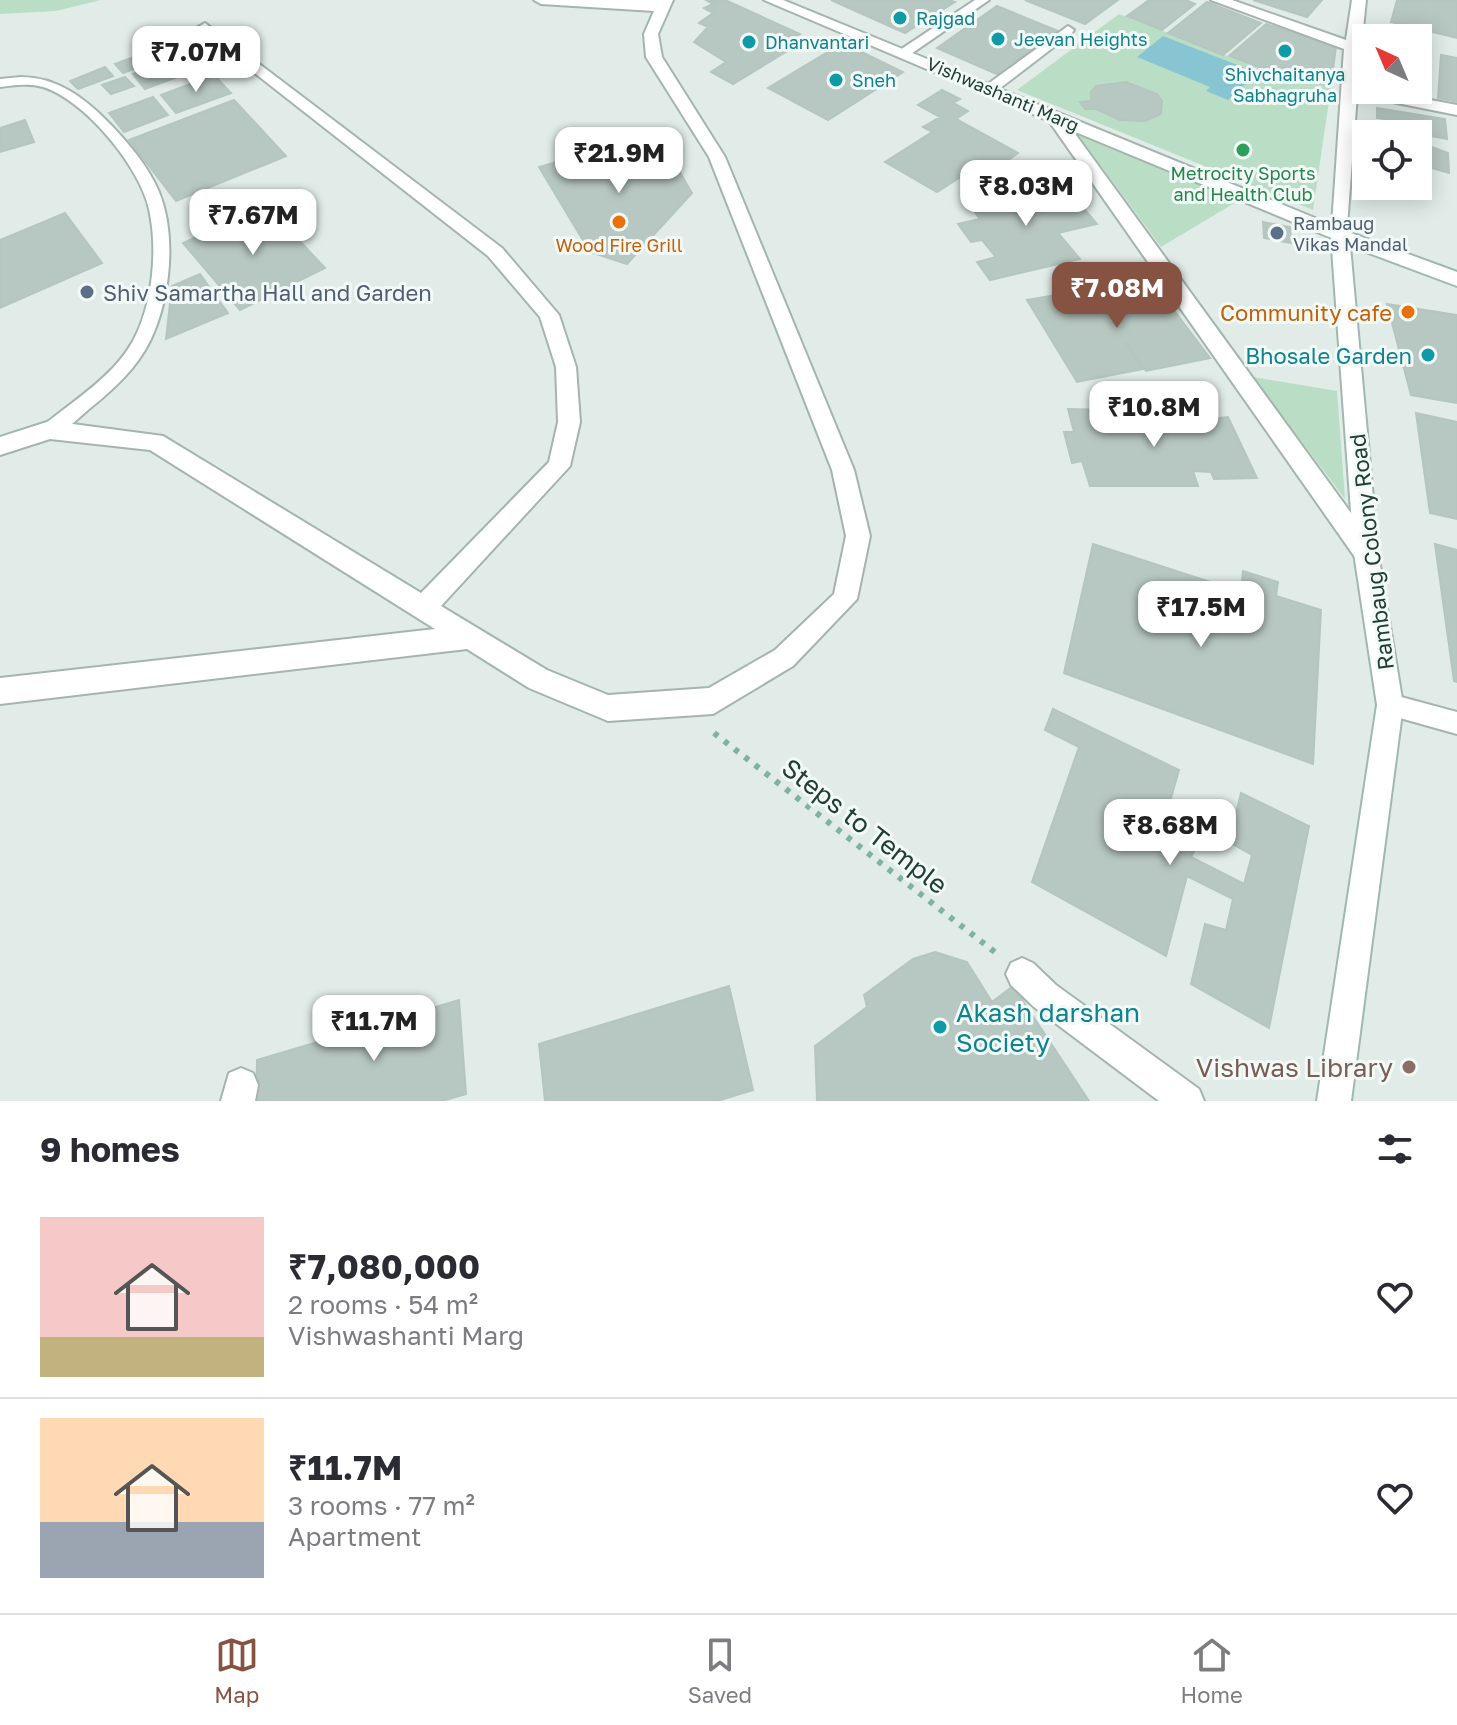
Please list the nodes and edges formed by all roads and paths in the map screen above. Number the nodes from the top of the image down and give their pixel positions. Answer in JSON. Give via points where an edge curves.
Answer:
{"nodes":[{"id":1,"x":541,"y":0,"type":"edge"},
{"id":2,"x":771,"y":0,"type":"edge"},
{"id":3,"x":983,"y":0,"type":"edge"},
{"id":4,"x":1218,"y":0,"type":"edge"},
{"id":5,"x":1359,"y":0,"type":"edge"},
{"id":6,"x":663,"y":3,"type":"edge"},
{"id":7,"x":1355,"y":24,"type":"edge"},
{"id":8,"x":205,"y":27,"type":"dead end"},
{"id":9,"x":1068,"y":30,"type":"dead end"},
{"id":10,"x":1352,"y":47,"type":"joint"},
{"id":11,"x":904,"y":53,"type":"junction"},
{"id":12,"x":0,"y":83,"type":"edge"},
{"id":13,"x":990,"y":89,"type":"junction"},
{"id":14,"x":1349,"y":89,"type":"junction"},
{"id":15,"x":1457,"y":110,"type":"edge"},
{"id":16,"x":1054,"y":116,"type":"junction"},
{"id":17,"x":1340,"y":235,"type":"junction"},
{"id":18,"x":1457,"y":279,"type":"edge"},
{"id":19,"x":50,"y":430,"type":"junction"},
{"id":20,"x":0,"y":446,"type":"edge"},
{"id":21,"x":1366,"y":553,"type":"junction"},
{"id":22,"x":423,"y":608,"type":"junction"},
{"id":23,"x":469,"y":637,"type":"junction"},
{"id":24,"x":0,"y":691,"type":"edge"},
{"id":25,"x":693,"y":703,"type":"junction"},
{"id":26,"x":1390,"y":705,"type":"junction"},
{"id":27,"x":1457,"y":723,"type":"edge"},
{"id":28,"x":1022,"y":974,"type":"joint"},
{"id":29,"x":1187,"y":1101,"type":"edge"},
{"id":30,"x":1334,"y":1101,"type":"edge"}],
"edges":[{"from":1,"to":6,"type":"street"},
{"from":2,"to":11,"type":"street","name":"Vishwashanti Marg"},
{"from":3,"to":11,"type":"lane"},
{"from":4,"to":10,"type":"street"},
{"from":5,"to":7,"type":"street","name":"Rambaug Colony Road"},
{"from":6,"to":25,"type":"street","via":[[651,34],[654,57],[717,157],[843,470],[858,536],[845,599],[784,658],[713,701]]},
{"from":8,"to":22,"type":"street","via":[[495,252],[549,315],[566,367],[569,422],[559,466]]},
{"from":9,"to":13,"type":"lane"},
{"from":10,"to":14,"type":"street","name":"Rambaug Colony Road"},
{"from":11,"to":13,"type":"street","name":"Vishwashanti Marg"},
{"from":12,"to":19,"type":"lane","via":[[26,80],[52,86],[83,105],[144,174],[157,208],[161,262],[148,325],[130,362]]},
{"from":13,"to":16,"type":"street","name":"Vishwashanti Marg"},
{"from":14,"to":15,"type":"street"},
{"from":14,"to":17,"type":"street","name":"Rambaug Colony Road"},
{"from":16,"to":17,"type":"street","name":"Vishwashanti Marg"},
{"from":16,"to":21,"type":"street"},
{"from":17,"to":18,"type":"street","name":"Vishwashanti Marg"},
{"from":17,"to":21,"type":"street","name":"Rambaug Colony Road"},
{"from":19,"to":20,"type":"street"},
{"from":19,"to":22,"type":"street","via":[[155,442]]},
{"from":21,"to":26,"type":"street","name":"Rambaug Colony Road"},
{"from":22,"to":23,"type":"street"},
{"from":23,"to":24,"type":"street"},
{"from":23,"to":25,"type":"street","via":[[538,679],[608,708]]},
{"from":25,"to":28,"type":"path","name":"Steps to Temple","via":[[700,722]]},
{"from":26,"to":27,"type":"lane"},
{"from":26,"to":30,"type":"street","name":"Rambaug Colony Road"},
{"from":28,"to":29,"type":"street"}]}
